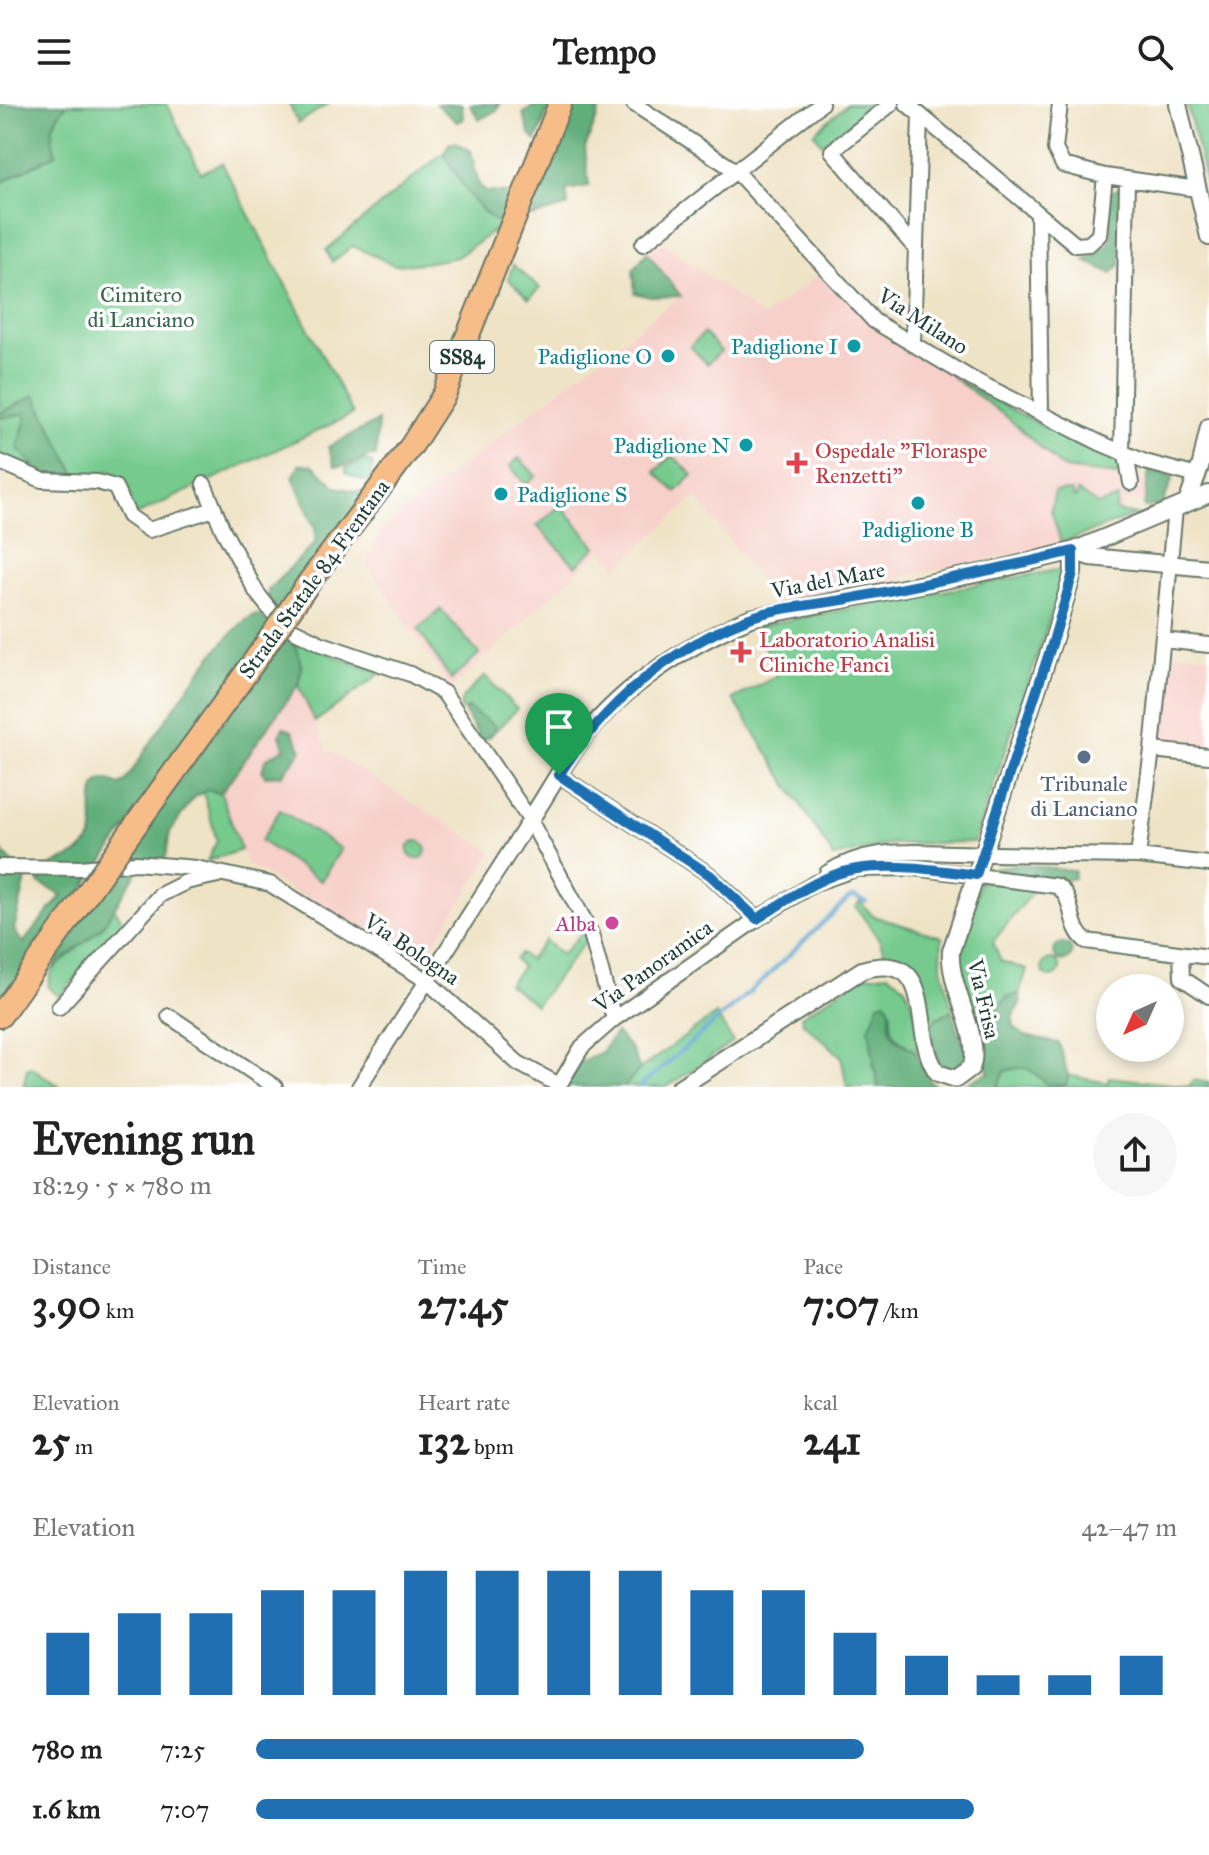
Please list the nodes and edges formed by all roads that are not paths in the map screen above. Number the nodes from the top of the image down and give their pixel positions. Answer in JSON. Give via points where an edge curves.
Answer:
{"nodes":[{"id":1,"x":560,"y":104,"type":"edge"},
{"id":2,"x":634,"y":104,"type":"edge"},
{"id":3,"x":821,"y":104,"type":"edge"},
{"id":4,"x":891,"y":104,"type":"edge"},
{"id":5,"x":907,"y":104,"type":"edge"},
{"id":6,"x":1060,"y":104,"type":"edge"},
{"id":7,"x":1178,"y":104,"type":"edge"},
{"id":8,"x":920,"y":115,"type":"junction"},
{"id":9,"x":736,"y":171,"type":"junction"},
{"id":10,"x":1105,"y":176,"type":"junction"},
{"id":11,"x":1127,"y":179,"type":"junction"},
{"id":12,"x":1197,"y":189,"type":"junction"},
{"id":13,"x":1038,"y":215,"type":"junction"},
{"id":14,"x":1209,"y":237,"type":"edge"},
{"id":15,"x":643,"y":244,"type":"dead end"},
{"id":16,"x":916,"y":249,"type":"junction"},
{"id":17,"x":913,"y":345,"type":"junction"},
{"id":18,"x":1041,"y":413,"type":"junction"},
{"id":19,"x":1209,"y":427,"type":"edge"},
{"id":20,"x":1124,"y":454,"type":"junction"},
{"id":21,"x":0,"y":462,"type":"edge"},
{"id":22,"x":1202,"y":476,"type":"edge"},
{"id":23,"x":1131,"y":483,"type":"dead end"},
{"id":24,"x":204,"y":484,"type":"dead end"},
{"id":25,"x":1209,"y":494,"type":"edge"},
{"id":26,"x":1181,"y":506,"type":"junction"},
{"id":27,"x":214,"y":509,"type":"junction"},
{"id":28,"x":1073,"y":551,"type":"junction"},
{"id":29,"x":1170,"y":564,"type":"junction"},
{"id":30,"x":1209,"y":568,"type":"edge"},
{"id":31,"x":1163,"y":640,"type":"junction"},
{"id":32,"x":1209,"y":645,"type":"edge"},
{"id":33,"x":1152,"y":750,"type":"junction"},
{"id":34,"x":1209,"y":756,"type":"edge"},
{"id":35,"x":559,"y":775,"type":"junction"},
{"id":36,"x":530,"y":820,"type":"junction"},
{"id":37,"x":1138,"y":856,"type":"junction"},
{"id":38,"x":1209,"y":864,"type":"edge"},
{"id":39,"x":0,"y":867,"type":"edge"},
{"id":40,"x":226,"y":873,"type":"junction"},
{"id":41,"x":976,"y":875,"type":"junction"},
{"id":42,"x":815,"y":883,"type":"junction"},
{"id":43,"x":757,"y":919,"type":"junction"},
{"id":44,"x":1181,"y":954,"type":"junction"},
{"id":45,"x":1209,"y":957,"type":"edge"},
{"id":46,"x":426,"y":980,"type":"junction"},
{"id":47,"x":1209,"y":996,"type":"edge"},
{"id":48,"x":59,"y":1007,"type":"dead end"},
{"id":49,"x":0,"y":1016,"type":"edge"},
{"id":50,"x":169,"y":1016,"type":"dead end"},
{"id":51,"x":614,"y":1019,"type":"junction"},
{"id":52,"x":558,"y":1086,"type":"edge"},
{"id":53,"x":275,"y":1087,"type":"edge"},
{"id":54,"x":359,"y":1087,"type":"edge"},
{"id":55,"x":680,"y":1087,"type":"edge"}],
"edges":[{"from":1,"to":49,"type":"main road","name":"Strada Statale 84 Frentana","number":"SS84","bridge":true,"via":[[444,395]]},
{"from":2,"to":9,"type":"street","name":"Via Milano"},
{"from":3,"to":9,"type":"street"},
{"from":4,"to":16,"type":"street","via":[[832,151]]},
{"from":5,"to":8,"type":"street"},
{"from":6,"to":10,"type":"street","via":[[1055,149],[1059,160],[1068,168]]},
{"from":7,"to":12,"type":"street"},
{"from":8,"to":13,"type":"street"},
{"from":8,"to":16,"type":"street"},
{"from":9,"to":15,"type":"street"},
{"from":9,"to":17,"type":"street","name":"Via Milano","via":[[874,321]]},
{"from":10,"to":11,"type":"street"},
{"from":10,"to":13,"type":"street","via":[[1102,229],[1089,244],[1070,243]]},
{"from":11,"to":12,"type":"street"},
{"from":11,"to":20,"type":"street"},
{"from":12,"to":14,"type":"street"},
{"from":13,"to":18,"type":"street"},
{"from":16,"to":17,"type":"street"},
{"from":17,"to":18,"type":"street","name":"Via Milano"},
{"from":18,"to":20,"type":"street","name":"Via Milano"},
{"from":19,"to":22,"type":"street"},
{"from":20,"to":22,"type":"street","name":"Via Milano"},
{"from":20,"to":23,"type":"street"},
{"from":21,"to":27,"type":"street","via":[[42,480],[115,487],[129,516],[149,530]]},
{"from":22,"to":26,"type":"street"},
{"from":24,"to":27,"type":"street"},
{"from":25,"to":26,"type":"street","name":"Via del Mare"},
{"from":26,"to":28,"type":"street","name":"Via del Mare"},
{"from":26,"to":29,"type":"street"},
{"from":27,"to":36,"type":"street","via":[[257,593],[273,613],[322,644],[410,674],[444,693]]},
{"from":28,"to":29,"type":"street"},
{"from":28,"to":35,"type":"street","name":"Via del Mare","via":[[750,618],[684,651],[630,689],[582,740]]},
{"from":28,"to":41,"type":"street","name":"Via Frisa","via":[[1073,573],[1054,638]]},
{"from":29,"to":30,"type":"street"},
{"from":29,"to":31,"type":"street"},
{"from":31,"to":32,"type":"street"},
{"from":31,"to":33,"type":"street"},
{"from":33,"to":34,"type":"street"},
{"from":33,"to":37,"type":"street"},
{"from":35,"to":36,"type":"street","name":"Via del Mare"},
{"from":35,"to":43,"type":"street","via":[[710,875]]},
{"from":36,"to":46,"type":"street","name":"Via del Mare"},
{"from":36,"to":51,"type":"street","via":[[591,934]]},
{"from":37,"to":38,"type":"street"},
{"from":37,"to":42,"type":"street","bridge":true,"via":[[885,852],[847,860]]},
{"from":39,"to":40,"type":"street","name":"Via Bologna","via":[[136,863]]},
{"from":40,"to":46,"type":"street","name":"Via Bologna","via":[[270,884]]},
{"from":40,"to":48,"type":"street","name":"Via Bologna","via":[[186,882],[160,895]]},
{"from":41,"to":42,"type":"street","name":"Via Panoramica","via":[[856,869]]},
{"from":41,"to":44,"type":"street","name":"Via Panoramica","via":[[1062,889],[1075,930],[1093,944]]},
{"from":41,"to":55,"type":"street","name":"Via Frisa","via":[[950,966],[974,1048],[975,1058],[964,1075],[956,1079],[938,1073],[925,1046],[917,987],[896,968],[877,966],[862,970]]},
{"from":42,"to":43,"type":"street","name":"Via Panoramica"},
{"from":43,"to":51,"type":"street","name":"Via Panoramica"},
{"from":44,"to":45,"type":"street"},
{"from":44,"to":47,"type":"street","via":[[1179,972]]},
{"from":46,"to":52,"type":"street","name":"Via Bologna","via":[[518,1063]]},
{"from":46,"to":54,"type":"street","name":"Via del Mare"},
{"from":50,"to":53,"type":"street"},
{"from":51,"to":52,"type":"street","name":"Via Panoramica","via":[[582,1047]]}]}
